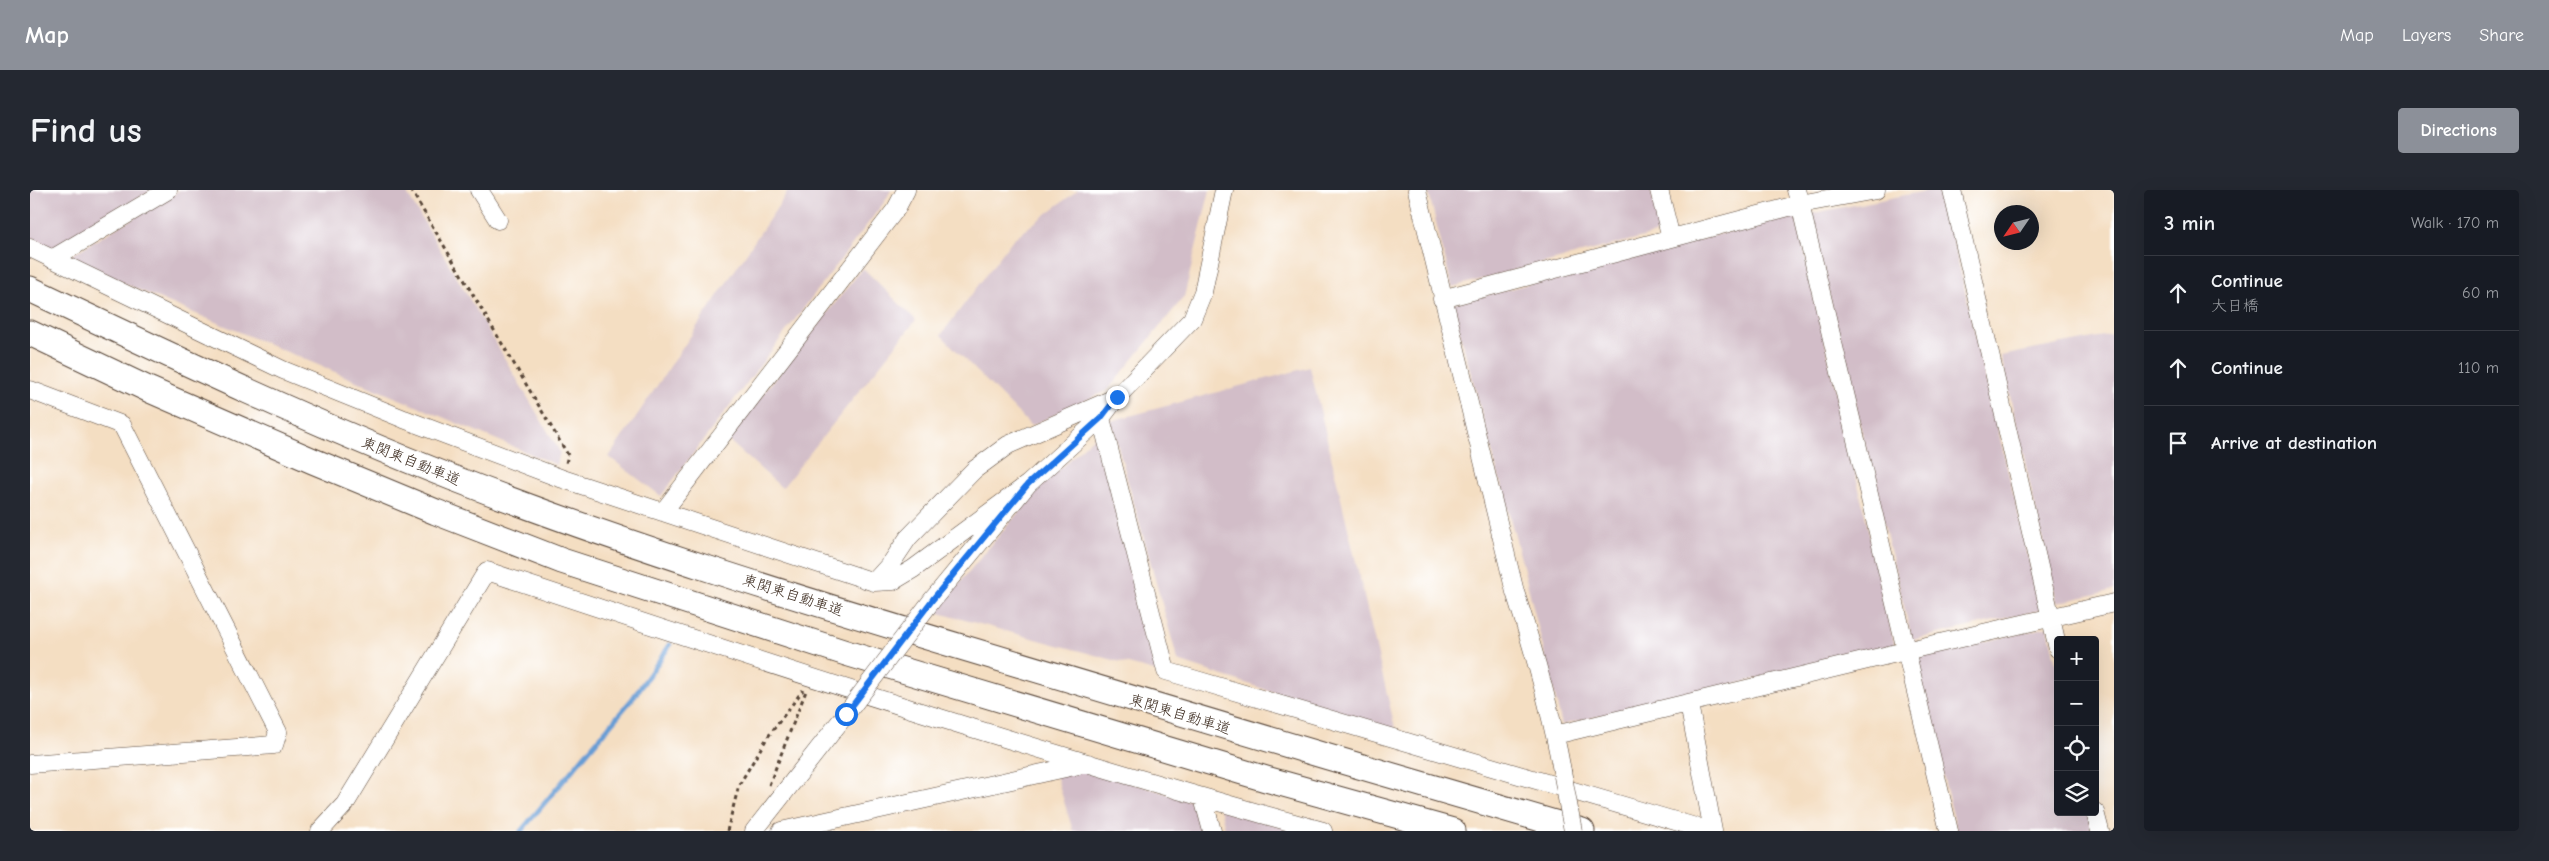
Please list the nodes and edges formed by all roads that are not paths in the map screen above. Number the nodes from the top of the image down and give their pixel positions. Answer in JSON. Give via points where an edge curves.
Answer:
{"nodes":[{"id":1,"x":168,"y":190,"type":"edge"},
{"id":2,"x":480,"y":190,"type":"edge"},
{"id":3,"x":906,"y":190,"type":"edge"},
{"id":4,"x":1224,"y":190,"type":"edge"},
{"id":5,"x":1417,"y":190,"type":"edge"},
{"id":6,"x":1659,"y":190,"type":"edge"},
{"id":7,"x":1876,"y":190,"type":"edge"},
{"id":8,"x":1952,"y":190,"type":"edge"},
{"id":9,"x":1798,"y":197,"type":"edge"},
{"id":10,"x":498,"y":220,"type":"dead end"},
{"id":11,"x":1671,"y":238,"type":"junction"},
{"id":12,"x":30,"y":248,"type":"edge"},
{"id":13,"x":52,"y":259,"type":"junction"},
{"id":14,"x":30,"y":289,"type":"edge"},
{"id":15,"x":1442,"y":299,"type":"junction"},
{"id":16,"x":30,"y":333,"type":"edge"},
{"id":17,"x":30,"y":390,"type":"edge"},
{"id":18,"x":1117,"y":397,"type":"junction"},
{"id":19,"x":1101,"y":418,"type":"junction"},
{"id":20,"x":1028,"y":484,"type":"junction"},
{"id":21,"x":663,"y":512,"type":"junction"},
{"id":22,"x":874,"y":582,"type":"junction"},
{"id":23,"x":2114,"y":604,"type":"edge"},
{"id":24,"x":2051,"y":618,"type":"junction"},
{"id":25,"x":2055,"y":636,"type":"edge"},
{"id":26,"x":1905,"y":651,"type":"junction"},
{"id":27,"x":1689,"y":704,"type":"junction"},
{"id":28,"x":1555,"y":735,"type":"junction"},
{"id":29,"x":1088,"y":763,"type":"junction"},
{"id":30,"x":30,"y":764,"type":"edge"},
{"id":31,"x":1203,"y":798,"type":"junction"},
{"id":32,"x":2096,"y":816,"type":"edge"},
{"id":33,"x":756,"y":826,"type":"edge"},
{"id":34,"x":320,"y":831,"type":"edge"},
{"id":35,"x":781,"y":831,"type":"edge"},
{"id":36,"x":1212,"y":831,"type":"edge"},
{"id":37,"x":1324,"y":831,"type":"edge"},
{"id":38,"x":1453,"y":831,"type":"edge"},
{"id":39,"x":1573,"y":831,"type":"edge"},
{"id":40,"x":1582,"y":831,"type":"edge"},
{"id":41,"x":1708,"y":831,"type":"edge"},
{"id":42,"x":1714,"y":831,"type":"edge"},
{"id":43,"x":1949,"y":831,"type":"edge"},
{"id":44,"x":2100,"y":831,"type":"edge"}],
"edges":[{"from":1,"to":13,"type":"street"},
{"from":2,"to":10,"type":"street"},
{"from":3,"to":21,"type":"street","via":[[896,209]]},
{"from":4,"to":18,"type":"street","via":[[1204,292],[1192,319]]},
{"from":5,"to":15,"type":"street"},
{"from":6,"to":11,"type":"street"},
{"from":7,"to":9,"type":"street"},
{"from":8,"to":24,"type":"street"},
{"from":9,"to":11,"type":"street"},
{"from":9,"to":26,"type":"street"},
{"from":11,"to":15,"type":"street"},
{"from":12,"to":13,"type":"street"},
{"from":13,"to":21,"type":"street","via":[[283,370],[560,478]]},
{"from":14,"to":40,"type":"highway","name":"東関東自動車道","via":[[324,424],[452,478],[581,525],[869,619],[1270,741]]},
{"from":15,"to":28,"type":"street","via":[[1515,592]]},
{"from":16,"to":38,"type":"highway","via":[[313,461],[562,561],[846,654]]},
{"from":17,"to":30,"type":"street","via":[[122,425],[278,732],[274,745]]},
{"from":18,"to":19,"type":"street"},
{"from":18,"to":22,"type":"street","via":[[1008,445],[981,465],[908,538]]},
{"from":19,"to":20,"type":"street"},
{"from":19,"to":41,"type":"street","via":[[1166,671]]},
{"from":20,"to":22,"type":"street","via":[[893,582]]},
{"from":20,"to":33,"type":"street","bridge":true,"via":[[933,599]]},
{"from":21,"to":22,"type":"street"},
{"from":23,"to":24,"type":"street"},
{"from":24,"to":25,"type":"street"},
{"from":24,"to":26,"type":"street"},
{"from":26,"to":27,"type":"street"},
{"from":26,"to":43,"type":"street"},
{"from":27,"to":28,"type":"street"},
{"from":27,"to":42,"type":"street"},
{"from":28,"to":39,"type":"street","bridge":true},
{"from":29,"to":31,"type":"street"},
{"from":29,"to":34,"type":"street","via":[[811,679],[487,571],[345,804]]},
{"from":29,"to":35,"type":"street"},
{"from":31,"to":36,"type":"street"},
{"from":31,"to":37,"type":"street"},
{"from":32,"to":44,"type":"street"}]}
